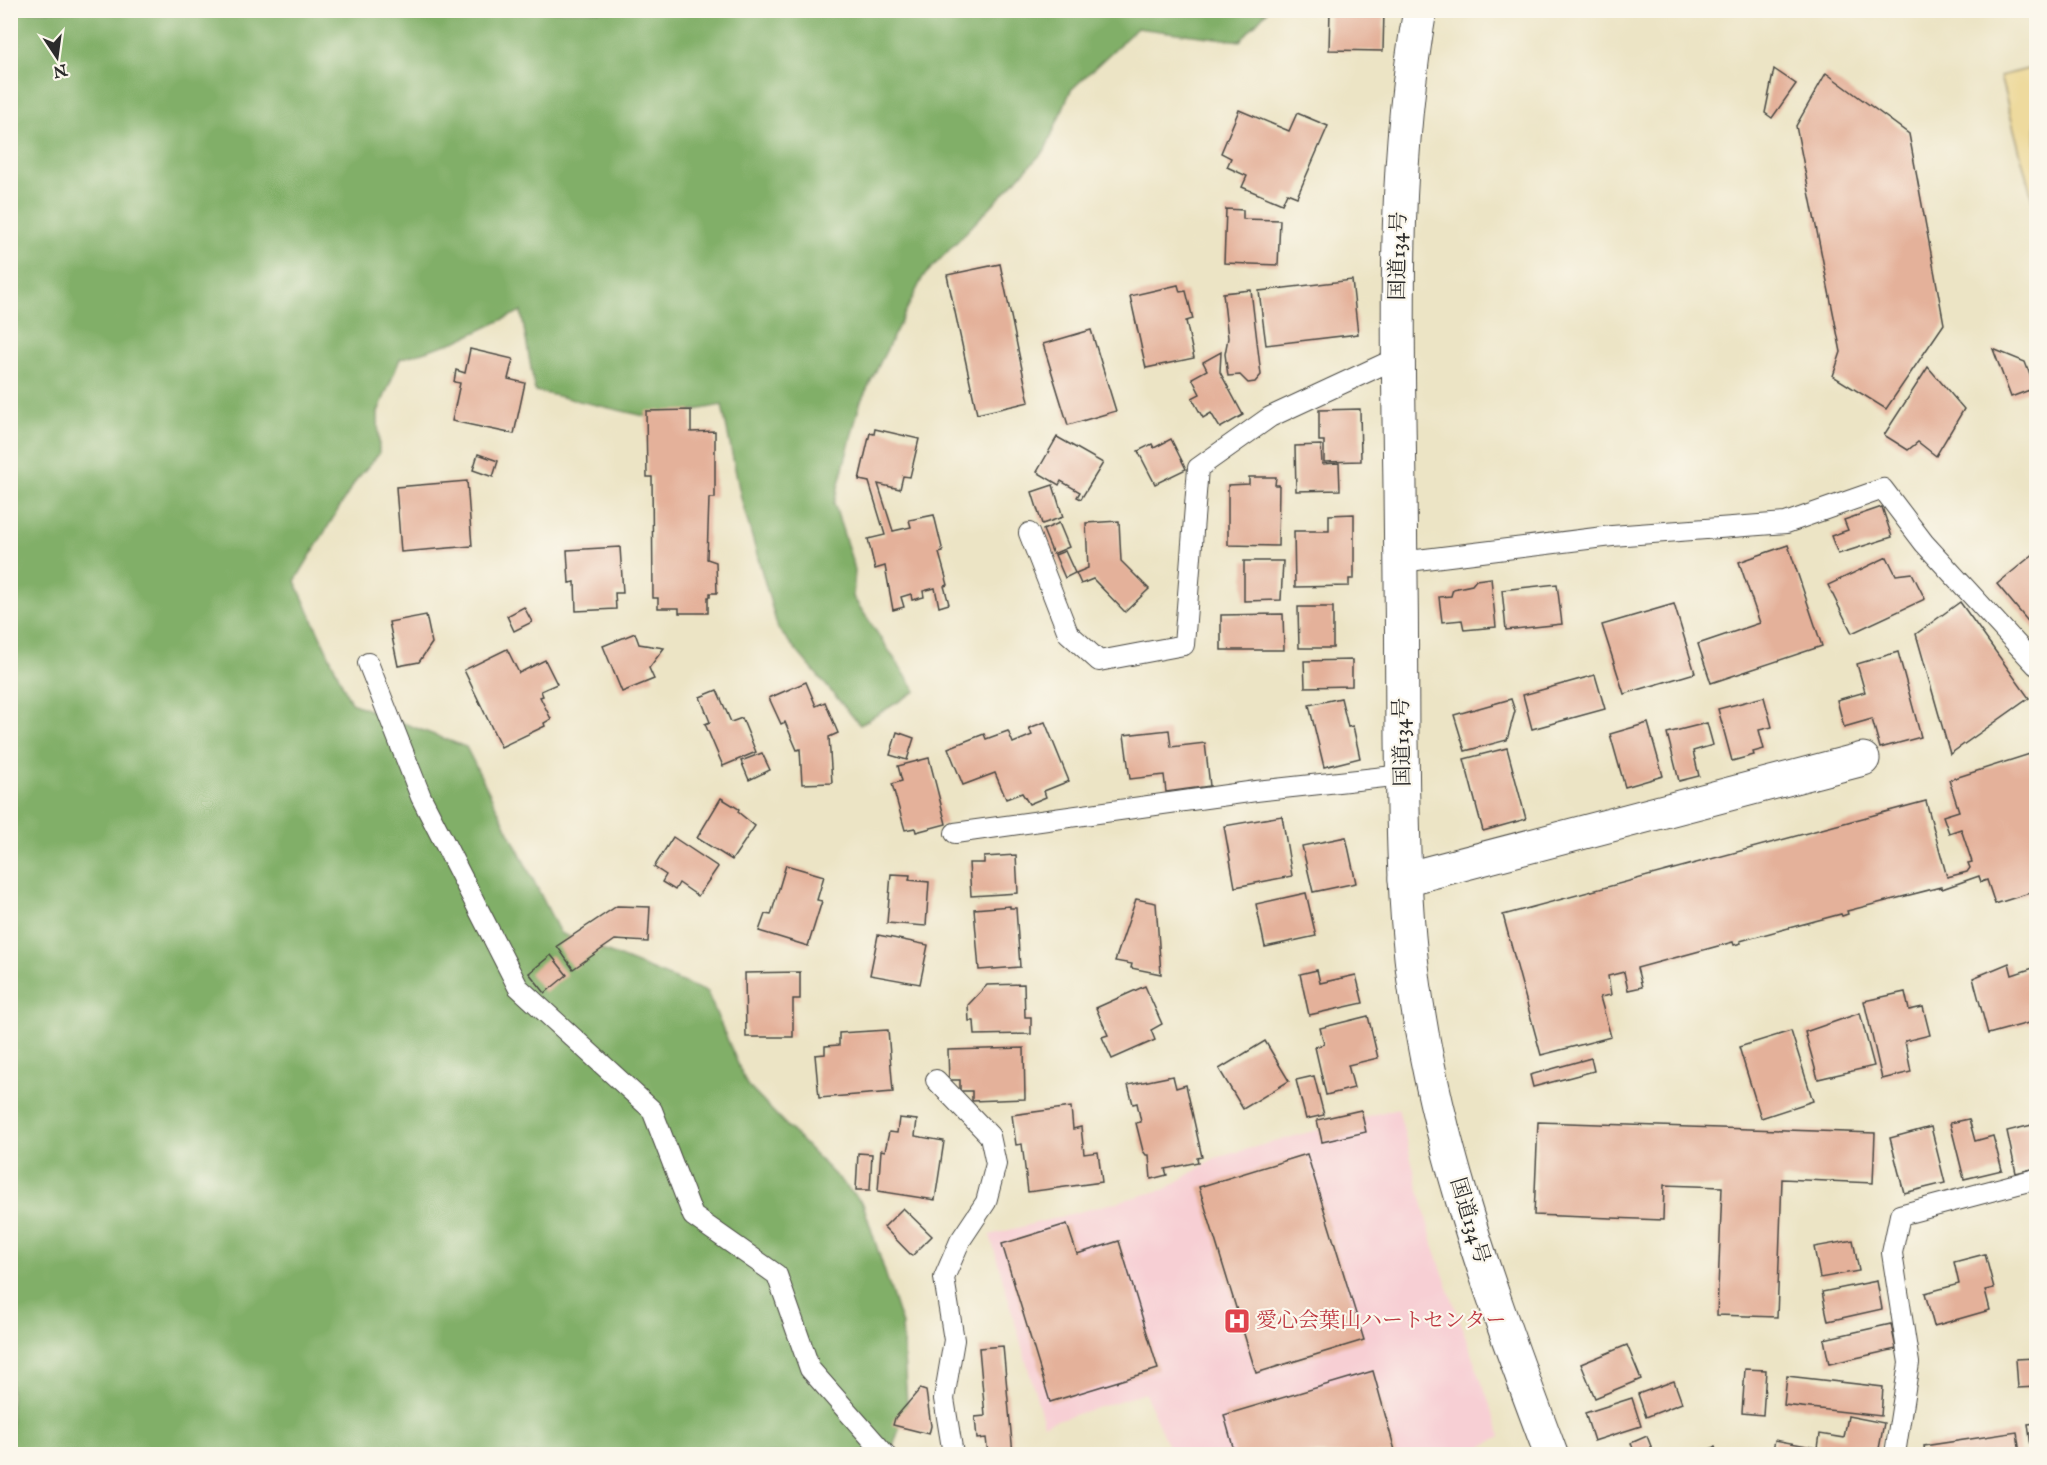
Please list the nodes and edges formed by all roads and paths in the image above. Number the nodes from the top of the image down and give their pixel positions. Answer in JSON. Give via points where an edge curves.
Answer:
{"nodes":[{"id":1,"x":1420,"y":10,"type":"edge"},
{"id":2,"x":1398,"y":357,"type":"junction"},
{"id":3,"x":1029,"y":533,"type":"dead end"},
{"id":4,"x":1401,"y":562,"type":"junction"},
{"id":5,"x":368,"y":663,"type":"dead end"},
{"id":6,"x":2037,"y":665,"type":"edge"},
{"id":7,"x":1863,"y":759,"type":"dead end"},
{"id":8,"x":1403,"y":775,"type":"junction"},
{"id":9,"x":955,"y":833,"type":"dead end"},
{"id":10,"x":1405,"y":879,"type":"junction"},
{"id":11,"x":936,"y":1080,"type":"dead end"},
{"id":12,"x":2037,"y":1179,"type":"edge"},
{"id":13,"x":885,"y":1455,"type":"edge"},
{"id":14,"x":953,"y":1455,"type":"edge"},
{"id":15,"x":1551,"y":1455,"type":"edge"},
{"id":16,"x":1896,"y":1455,"type":"edge"}],
"edges":[{"from":1,"to":2,"type":"main road","name":"国道134号","via":[[1410,63],[1400,163]]},
{"from":2,"to":3,"type":"lane","via":[[1270,417],[1198,468],[1184,645],[1099,661],[1068,633]]},
{"from":2,"to":4,"type":"main road","name":"国道134号"},
{"from":4,"to":6,"type":"lane","via":[[1612,537],[1786,523],[1883,489],[1924,543]]},
{"from":4,"to":8,"type":"main road","name":"国道134号"},
{"from":5,"to":13,"type":"lane","via":[[421,798],[518,987],[652,1110],[693,1216],[777,1275],[810,1369]]},
{"from":7,"to":10,"type":"main road"},
{"from":8,"to":9,"type":"lane","via":[[1256,791]]},
{"from":8,"to":10,"type":"main road","name":"国道134号"},
{"from":10,"to":15,"type":"main road","name":"国道134号","via":[[1409,940],[1423,1035],[1443,1132],[1473,1242]]},
{"from":11,"to":14,"type":"lane","via":[[990,1136],[996,1164],[986,1202],[960,1241],[944,1278],[954,1340],[944,1399]]},
{"from":12,"to":16,"type":"lane","via":[[1900,1215],[1892,1253],[1909,1363]]}]}
